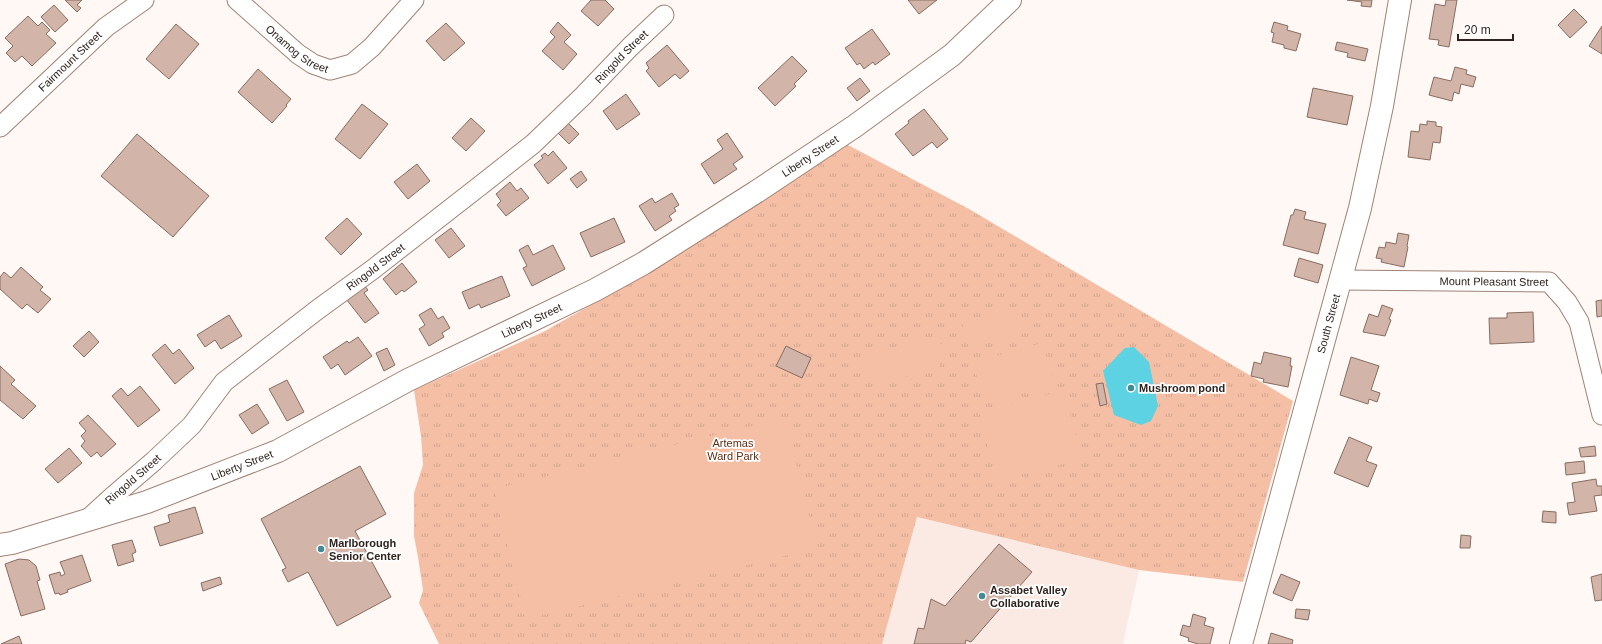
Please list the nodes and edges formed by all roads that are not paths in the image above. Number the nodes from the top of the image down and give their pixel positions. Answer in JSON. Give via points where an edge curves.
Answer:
{"nodes":[{"id":1,"x":144,"y":0,"type":"edge"},
{"id":2,"x":237,"y":0,"type":"edge"},
{"id":3,"x":414,"y":0,"type":"edge"},
{"id":4,"x":1010,"y":0,"type":"edge"},
{"id":5,"x":1400,"y":0,"type":"edge"},
{"id":6,"x":664,"y":15,"type":"dead end"},
{"id":7,"x":0,"y":127,"type":"edge"},
{"id":8,"x":1341,"y":280,"type":"junction"},
{"id":9,"x":1602,"y":416,"type":"edge"},
{"id":10,"x":88,"y":520,"type":"junction"},
{"id":11,"x":0,"y":545,"type":"edge"},
{"id":12,"x":1241,"y":644,"type":"edge"}],
"edges":[{"from":1,"to":7,"type":"street","name":"Fairmount Street","via":[[106,27]]},
{"from":2,"to":3,"type":"street","name":"Onamog Street","via":[[298,54],[313,64],[330,70],[352,64],[372,47]]},
{"from":4,"to":10,"type":"street","name":"Liberty Street","via":[[952,55],[855,126],[644,263],[595,290],[408,380],[278,451],[147,502]]},
{"from":5,"to":8,"type":"street","name":"South Street","via":[[1371,162]]},
{"from":6,"to":10,"type":"street","name":"Ringold Street","via":[[533,144],[224,382],[192,425]]},
{"from":8,"to":9,"type":"street","name":"Mount Pleasant Street","via":[[1549,282],[1567,302],[1579,322]]},
{"from":8,"to":12,"type":"street","name":"South Street"},
{"from":10,"to":11,"type":"street","name":"Liberty Street"}]}
